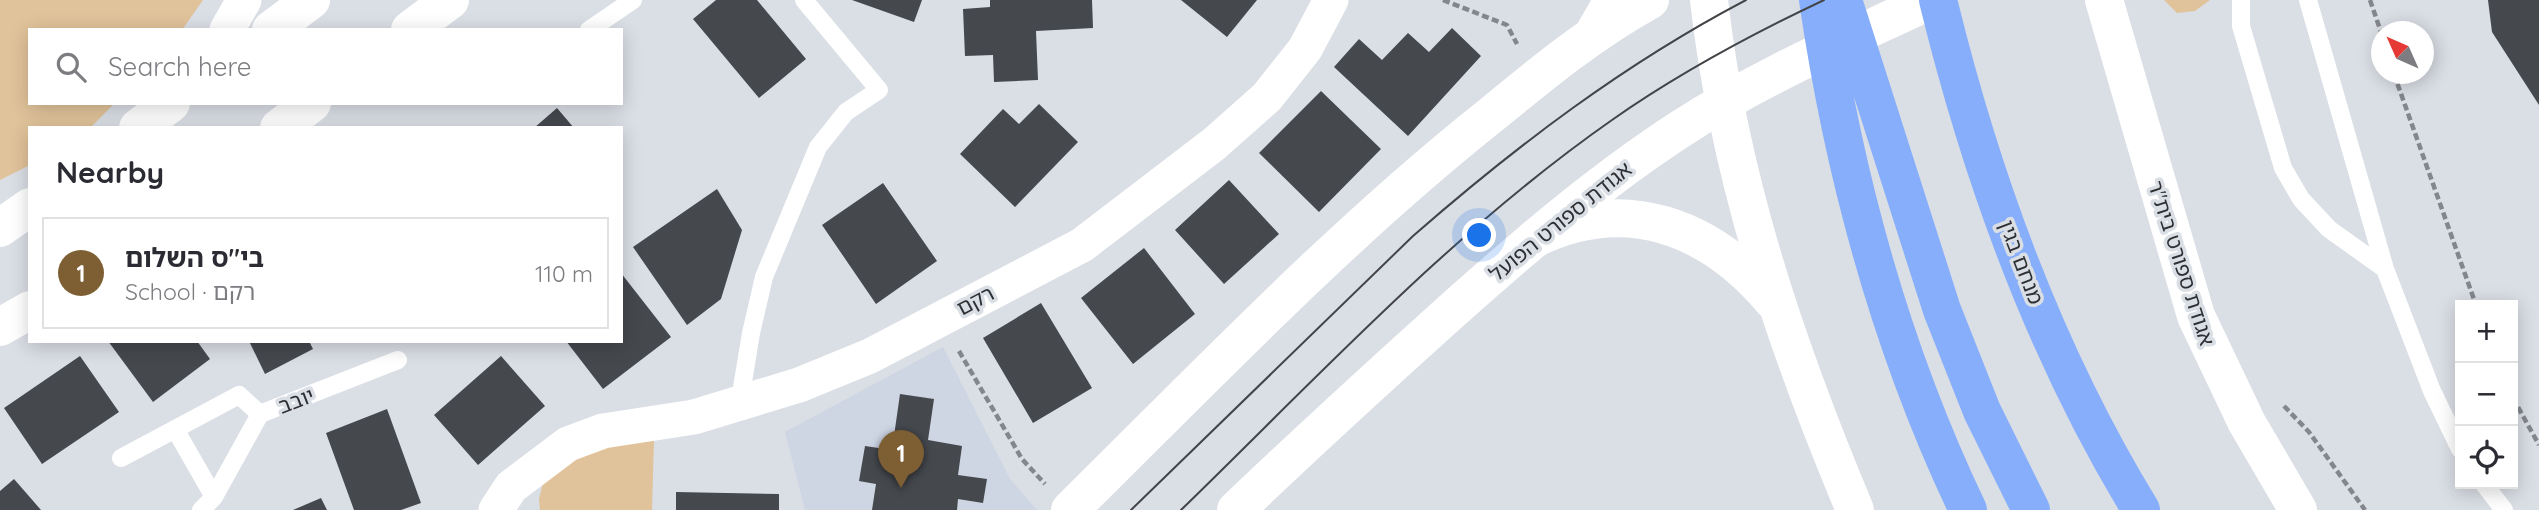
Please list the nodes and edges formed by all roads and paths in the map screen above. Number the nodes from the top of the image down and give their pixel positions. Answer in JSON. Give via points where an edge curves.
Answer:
{"nodes":[{"id":1,"x":244,"y":0,"type":"edge"},
{"id":2,"x":312,"y":0,"type":"edge"},
{"id":3,"x":450,"y":0,"type":"edge"},
{"id":4,"x":633,"y":0,"type":"edge"},
{"id":5,"x":804,"y":0,"type":"edge"},
{"id":6,"x":1331,"y":0,"type":"edge"},
{"id":7,"x":1443,"y":0,"type":"edge"},
{"id":8,"x":1613,"y":0,"type":"edge"},
{"id":9,"x":1650,"y":0,"type":"edge"},
{"id":10,"x":1709,"y":0,"type":"edge"},
{"id":11,"x":1818,"y":0,"type":"edge"},
{"id":12,"x":1843,"y":0,"type":"edge"},
{"id":13,"x":1931,"y":0,"type":"edge"},
{"id":14,"x":1938,"y":0,"type":"edge"},
{"id":15,"x":2104,"y":0,"type":"edge"},
{"id":16,"x":2241,"y":0,"type":"edge"},
{"id":17,"x":2296,"y":0,"type":"edge"},
{"id":18,"x":2308,"y":0,"type":"edge"},
{"id":19,"x":2370,"y":0,"type":"edge"},
{"id":20,"x":2377,"y":21,"type":"edge"},
{"id":21,"x":2315,"y":26,"type":"junction"},
{"id":22,"x":229,"y":28,"type":"edge"},
{"id":23,"x":274,"y":28,"type":"edge"},
{"id":24,"x":413,"y":28,"type":"edge"},
{"id":25,"x":592,"y":28,"type":"edge"},
{"id":26,"x":1594,"y":33,"type":"junction"},
{"id":27,"x":1523,"y":54,"type":"dead end"},
{"id":28,"x":2398,"y":84,"type":"edge"},
{"id":29,"x":1723,"y":103,"type":"junction"},
{"id":30,"x":309,"y":105,"type":"edge"},
{"id":31,"x":282,"y":126,"type":"edge"},
{"id":32,"x":28,"y":208,"type":"edge"},
{"id":33,"x":0,"y":228,"type":"edge"},
{"id":34,"x":1534,"y":239,"type":"junction"},
{"id":35,"x":2385,"y":269,"type":"junction"},
{"id":36,"x":2474,"y":300,"type":"edge"},
{"id":37,"x":1775,"y":303,"type":"junction"},
{"id":38,"x":28,"y":311,"type":"edge"},
{"id":39,"x":940,"y":319,"type":"junction"},
{"id":40,"x":0,"y":327,"type":"edge"},
{"id":41,"x":398,"y":360,"type":"dead end"},
{"id":42,"x":739,"y":406,"type":"junction"},
{"id":43,"x":2518,"y":407,"type":"edge"},
{"id":44,"x":260,"y":414,"type":"junction"},
{"id":45,"x":175,"y":429,"type":"junction"},
{"id":46,"x":2455,"y":439,"type":"edge"},
{"id":47,"x":2539,"y":445,"type":"edge"},
{"id":48,"x":121,"y":458,"type":"dead end"},
{"id":49,"x":536,"y":466,"type":"junction"},
{"id":50,"x":2488,"y":489,"type":"edge"},
{"id":51,"x":1062,"y":502,"type":"edge"},
{"id":52,"x":207,"y":504,"type":"edge"},
{"id":53,"x":496,"y":510,"type":"edge"},
{"id":54,"x":525,"y":510,"type":"edge"},
{"id":55,"x":1236,"y":510,"type":"edge"},
{"id":56,"x":1855,"y":510,"type":"edge"},
{"id":57,"x":1968,"y":510,"type":"edge"},
{"id":58,"x":2031,"y":510,"type":"edge"},
{"id":59,"x":2141,"y":510,"type":"edge"},
{"id":60,"x":2298,"y":510,"type":"edge"},
{"id":61,"x":2504,"y":510,"type":"edge"}],
"edges":[{"from":1,"to":22,"type":"street"},
{"from":2,"to":23,"type":"street"},
{"from":3,"to":24,"type":"street"},
{"from":4,"to":25,"type":"lane"},
{"from":5,"to":42,"type":"lane","via":[[879,90],[846,113],[818,147],[764,277]]},
{"from":6,"to":39,"type":"street","name":"רקם","via":[[1298,59],[1267,97],[1214,144],[1082,245]]},
{"from":7,"to":27,"type":"path","via":[[1507,25]]},
{"from":8,"to":26,"type":"street"},
{"from":9,"to":26,"type":"street"},
{"from":10,"to":29,"type":"street"},
{"from":11,"to":57,"type":"highway","via":[[1831,88],[1860,216],[1920,400]]},
{"from":12,"to":58,"type":"highway","via":[[1942,310],[1982,411]]},
{"from":13,"to":29,"type":"street","name":"אגודת ספורט הפועל"},
{"from":14,"to":59,"type":"highway","name":"מנחם בגין","via":[[2000,203],[2039,308]]},
{"from":15,"to":60,"type":"street","name":"אגודת ספורט בית\"ר","via":[[2196,316],[2246,423]]},
{"from":16,"to":35,"type":"lane","via":[[2241,26],[2283,168],[2301,199],[2329,229]]},
{"from":17,"to":21,"type":"lane"},
{"from":18,"to":21,"type":"lane"},
{"from":19,"to":20,"type":"path"},
{"from":21,"to":35,"type":"lane"},
{"from":26,"to":51,"type":"street","via":[[1429,164]]},
{"from":28,"to":36,"type":"path"},
{"from":29,"to":34,"type":"street","name":"אגודת ספורט הפועל","via":[[1625,167]]},
{"from":29,"to":37,"type":"street"},
{"from":30,"to":31,"type":"street"},
{"from":32,"to":33,"type":"street"},
{"from":34,"to":37,"type":"street","via":[[1562,226],[1612,216],[1664,224],[1739,266]]},
{"from":34,"to":55,"type":"street","name":"אגודת ספורט הפועל","via":[[1335,415]]},
{"from":35,"to":46,"type":"lane"},
{"from":37,"to":56,"type":"street"},
{"from":38,"to":40,"type":"street"},
{"from":39,"to":42,"type":"street","name":"רקם","via":[[870,356]]},
{"from":39,"to":51,"type":"path","via":[[1022,459]]},
{"from":41,"to":44,"type":"lane","name":"יובב"},
{"from":42,"to":49,"type":"street","name":"רקם","via":[[603,431],[568,444]]},
{"from":43,"to":47,"type":"path"},
{"from":44,"to":45,"type":"lane","via":[[239,395]]},
{"from":44,"to":52,"type":"lane","name":"יובב"},
{"from":45,"to":48,"type":"lane"},
{"from":45,"to":52,"type":"lane"},
{"from":49,"to":53,"type":"street","name":"רקם","via":[[511,487]]},
{"from":49,"to":54,"type":"street"},
{"from":50,"to":61,"type":"lane"}]}
